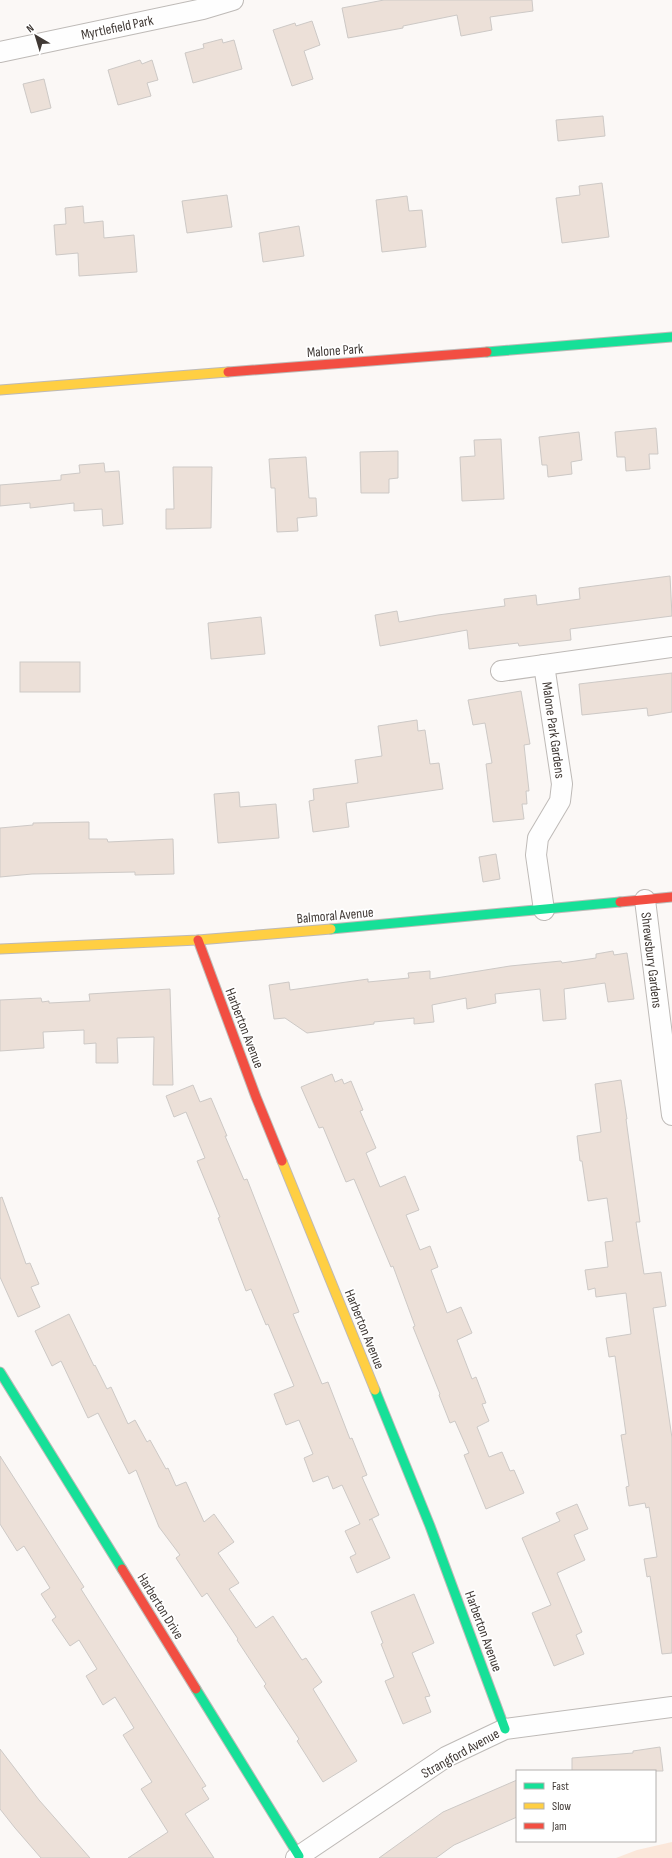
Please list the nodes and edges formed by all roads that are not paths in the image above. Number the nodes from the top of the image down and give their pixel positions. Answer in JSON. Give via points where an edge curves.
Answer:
{"nodes":[{"id":1,"x":234,"y":0,"type":"edge"},
{"id":2,"x":0,"y":52,"type":"edge"},
{"id":3,"x":672,"y":337,"type":"edge"},
{"id":4,"x":0,"y":390,"type":"edge"},
{"id":5,"x":672,"y":647,"type":"edge"},
{"id":6,"x":544,"y":665,"type":"junction"},
{"id":7,"x":501,"y":671,"type":"dead end"},
{"id":8,"x":672,"y":897,"type":"edge"},
{"id":9,"x":645,"y":900,"type":"junction"},
{"id":10,"x":544,"y":910,"type":"junction"},
{"id":11,"x":198,"y":940,"type":"junction"},
{"id":12,"x":0,"y":949,"type":"edge"},
{"id":13,"x":672,"y":1115,"type":"edge"},
{"id":14,"x":0,"y":1372,"type":"edge"},
{"id":15,"x":672,"y":1707,"type":"edge"},
{"id":16,"x":505,"y":1728,"type":"junction"},
{"id":17,"x":297,"y":1857,"type":"edge"}],
"edges":[{"from":1,"to":2,"type":"street","name":"Myrtlefield Park"},
{"from":3,"to":4,"type":"main road","name":"Malone Park"},
{"from":5,"to":6,"type":"street","name":"Malone Park Gardens"},
{"from":6,"to":7,"type":"street","name":"Malone Park Gardens"},
{"from":6,"to":10,"type":"street","name":"Malone Park Gardens","via":[[562,784],[560,801],[538,838],[536,855]]},
{"from":8,"to":9,"type":"main road","name":"Balmoral Avenue"},
{"from":9,"to":10,"type":"main road","name":"Balmoral Avenue"},
{"from":9,"to":13,"type":"street","name":"Shrewsbury Gardens"},
{"from":10,"to":11,"type":"main road","name":"Balmoral Avenue"},
{"from":11,"to":12,"type":"main road","name":"Balmoral Avenue"},
{"from":11,"to":16,"type":"main road","name":"Harberton Avenue","via":[[256,1097],[430,1526]]},
{"from":14,"to":17,"type":"main road","name":"Harberton Drive"},
{"from":15,"to":16,"type":"street","name":"Strangford Avenue"},
{"from":16,"to":17,"type":"street","name":"Strangford Avenue","via":[[446,1757]]}]}
